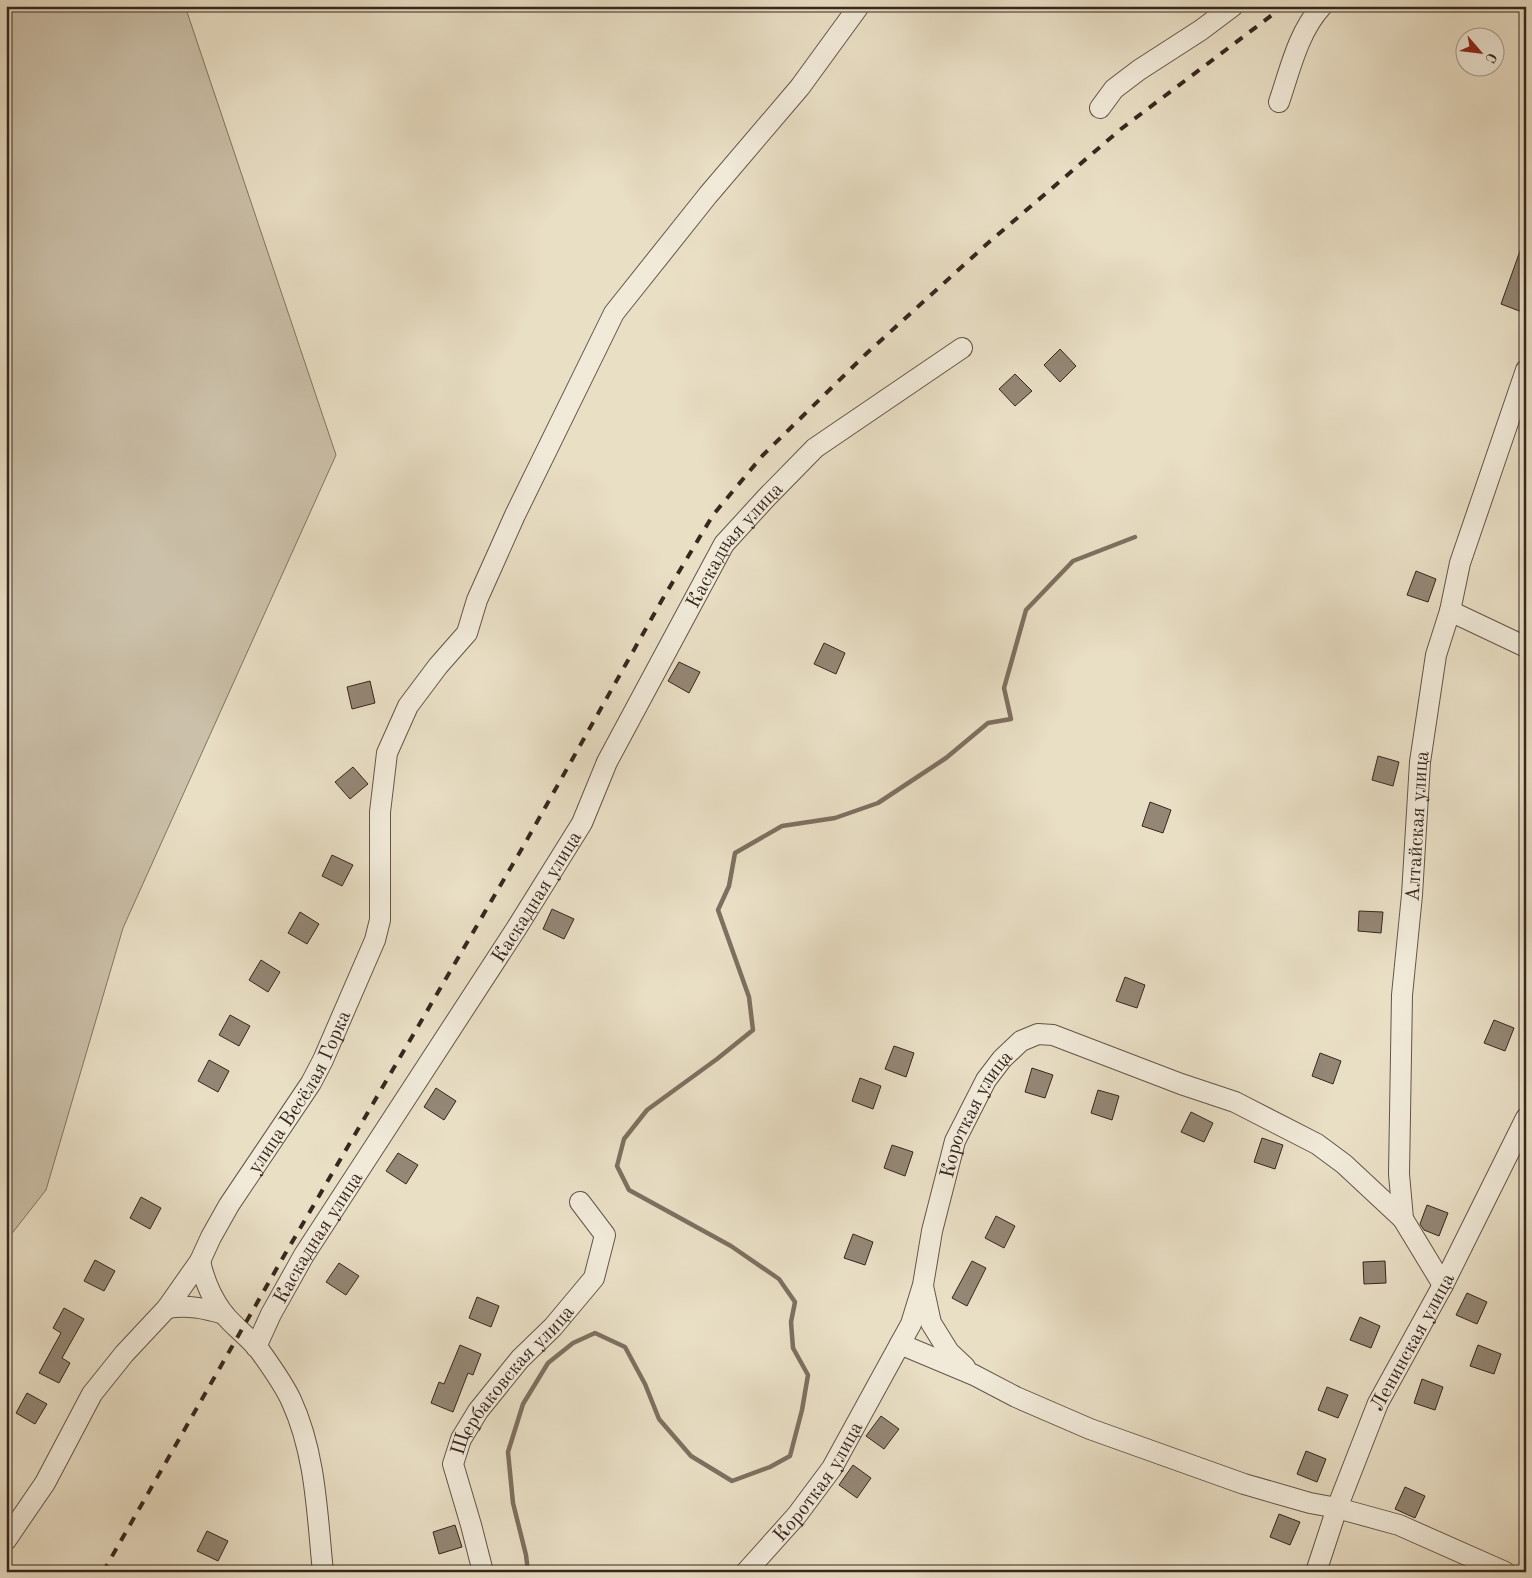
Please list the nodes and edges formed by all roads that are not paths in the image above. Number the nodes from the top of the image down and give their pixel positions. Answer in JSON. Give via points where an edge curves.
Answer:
{"nodes":[{"id":1,"x":859,"y":6,"type":"edge"},
{"id":2,"x":1234,"y":6,"type":"edge"},
{"id":3,"x":1322,"y":6,"type":"edge"},
{"id":4,"x":1279,"y":102,"type":"dead end"},
{"id":5,"x":1100,"y":108,"type":"dead end"},
{"id":6,"x":962,"y":348,"type":"dead end"},
{"id":7,"x":1526,"y":370,"type":"edge"},
{"id":8,"x":1450,"y":611,"type":"junction"},
{"id":9,"x":1526,"y":647,"type":"edge"},
{"id":10,"x":1526,"y":1118,"type":"edge"},
{"id":11,"x":580,"y":1202,"type":"dead end"},
{"id":12,"x":1403,"y":1219,"type":"junction"},
{"id":13,"x":200,"y":1261,"type":"junction"},
{"id":14,"x":923,"y":1285,"type":"junction"},
{"id":15,"x":1443,"y":1285,"type":"junction"},
{"id":16,"x":167,"y":1308,"type":"junction"},
{"id":17,"x":224,"y":1314,"type":"junction"},
{"id":18,"x":900,"y":1344,"type":"junction"},
{"id":19,"x":256,"y":1347,"type":"junction"},
{"id":20,"x":974,"y":1375,"type":"junction"},
{"id":21,"x":1337,"y":1508,"type":"junction"},
{"id":22,"x":6,"y":1540,"type":"edge"},
{"id":23,"x":324,"y":1572,"type":"edge"},
{"id":24,"x":483,"y":1572,"type":"edge"},
{"id":25,"x":746,"y":1572,"type":"edge"},
{"id":26,"x":1316,"y":1572,"type":"edge"},
{"id":27,"x":1505,"y":1572,"type":"edge"}],
"edges":[{"from":1,"to":13,"type":"street","name":"улица Весёлая Горка","via":[[800,87],[614,313],[515,515],[477,600],[467,632],[408,706],[387,753],[380,812],[380,920],[375,940],[323,1060],[229,1205]]},
{"from":2,"to":5,"type":"street","via":[[1126,79]]},
{"from":3,"to":4,"type":"street","via":[[1298,45]]},
{"from":6,"to":19,"type":"street","name":"Каскадная улица","via":[[815,448],[724,544],[608,762],[582,823],[304,1256]]},
{"from":7,"to":8,"type":"street","name":"Алтайская улица","via":[[1460,563]]},
{"from":8,"to":9,"type":"street"},
{"from":8,"to":12,"type":"street","name":"Алтайская улица","via":[[1436,655],[1420,762],[1402,995],[1399,1166]]},
{"from":10,"to":15,"type":"street","name":"Ленинская улица"},
{"from":11,"to":24,"type":"street","name":"Щербаковская улица","via":[[605,1235],[594,1278],[553,1327],[520,1359],[478,1411],[461,1439],[453,1464]]},
{"from":12,"to":14,"type":"street","name":"Короткая улица","via":[[1344,1164],[1317,1144],[1236,1102],[1054,1035],[1038,1034],[1021,1041],[1002,1059],[986,1080],[955,1140],[932,1231]]},
{"from":12,"to":15,"type":"street","name":"Алтайская улица"},
{"from":13,"to":16,"type":"street","name":"улица Весёлая Горка"},
{"from":13,"to":17,"type":"street","via":[[204,1281]]},
{"from":14,"to":18,"type":"street","name":"Короткая улица","via":[[911,1324]]},
{"from":14,"to":20,"type":"street","via":[[931,1324],[949,1352]]},
{"from":15,"to":21,"type":"street","name":"Ленинская улица","via":[[1378,1403]]},
{"from":16,"to":17,"type":"street","via":[[200,1307]]},
{"from":16,"to":22,"type":"street","name":"улица Весёлая Горка","via":[[92,1394],[45,1483]]},
{"from":17,"to":19,"type":"street"},
{"from":18,"to":20,"type":"street"},
{"from":18,"to":25,"type":"street","name":"Короткая улица","via":[[832,1468],[797,1515]]},
{"from":19,"to":23,"type":"street","via":[[290,1399],[306,1439]]},
{"from":20,"to":21,"type":"street","via":[[1090,1429],[1244,1484]]},
{"from":21,"to":26,"type":"street","name":"Ленинская улица"},
{"from":21,"to":27,"type":"street","via":[[1399,1525]]}]}
